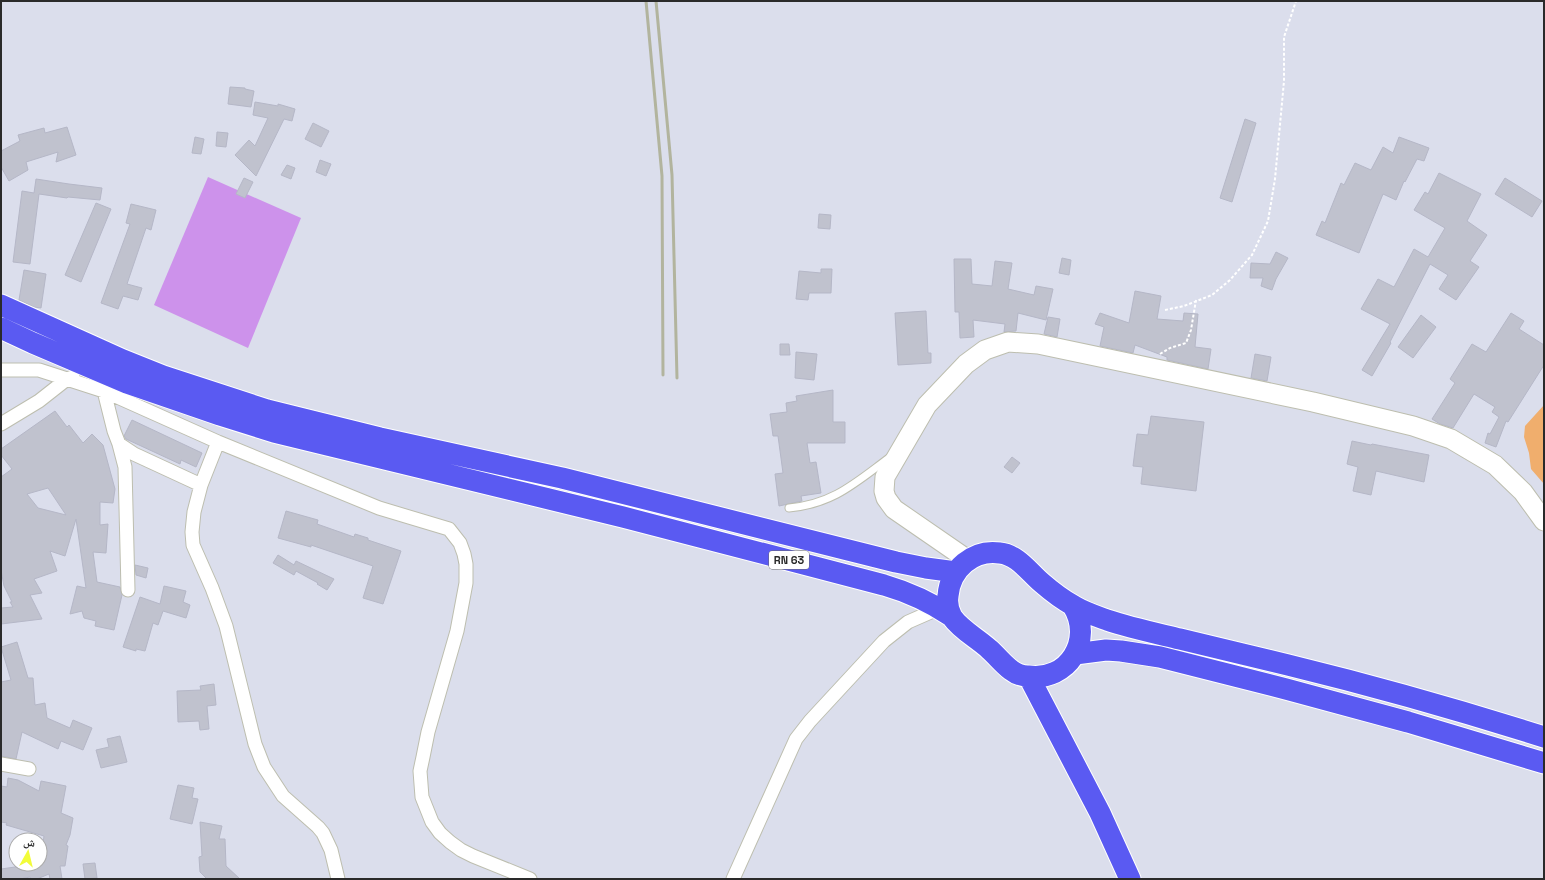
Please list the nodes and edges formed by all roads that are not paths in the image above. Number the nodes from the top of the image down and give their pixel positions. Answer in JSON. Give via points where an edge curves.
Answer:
{"nodes":[{"id":1,"x":1,"y":305,"type":"edge"},
{"id":2,"x":1,"y":328,"type":"edge"},
{"id":3,"x":100,"y":365,"type":"junction"},
{"id":4,"x":1,"y":370,"type":"edge"},
{"id":5,"x":67,"y":379,"type":"junction"},
{"id":6,"x":104,"y":391,"type":"junction"},
{"id":7,"x":1,"y":424,"type":"edge"},
{"id":8,"x":218,"y":442,"type":"junction"},
{"id":9,"x":119,"y":444,"type":"junction"},
{"id":10,"x":900,"y":449,"type":"junction"},
{"id":11,"x":201,"y":485,"type":"junction"},
{"id":12,"x":789,"y":508,"type":"dead end"},
{"id":13,"x":1544,"y":520,"type":"edge"},
{"id":14,"x":962,"y":566,"type":"junction"},
{"id":15,"x":128,"y":590,"type":"dead end"},
{"id":16,"x":1073,"y":606,"type":"junction"},
{"id":17,"x":946,"y":612,"type":"junction"},
{"id":18,"x":1141,"y":630,"type":"junction"},
{"id":19,"x":1136,"y":653,"type":"junction"},
{"id":20,"x":1075,"y":654,"type":"junction"},
{"id":21,"x":1029,"y":677,"type":"junction"},
{"id":22,"x":1544,"y":737,"type":"edge"},
{"id":23,"x":1544,"y":763,"type":"edge"},
{"id":24,"x":1,"y":764,"type":"edge"},
{"id":25,"x":29,"y":769,"type":"dead end"},
{"id":26,"x":338,"y":879,"type":"edge"},
{"id":27,"x":530,"y":879,"type":"edge"},
{"id":28,"x":733,"y":879,"type":"edge"},
{"id":29,"x":1130,"y":879,"type":"edge"}],
"edges":[{"from":1,"to":3,"type":"main road"},
{"from":2,"to":3,"type":"main road","via":[[32,343]]},
{"from":3,"to":5,"type":"street"},
{"from":3,"to":14,"type":"main road","via":[[163,376],[267,410],[562,478],[896,562],[926,568]]},
{"from":3,"to":17,"type":"main road","number":"RN 63","via":[[127,383],[274,432],[623,517],[903,590]]},
{"from":4,"to":5,"type":"street","via":[[39,370]]},
{"from":5,"to":6,"type":"street"},
{"from":5,"to":7,"type":"street","via":[[39,401]]},
{"from":6,"to":8,"type":"street"},
{"from":6,"to":9,"type":"street"},
{"from":8,"to":11,"type":"street"},
{"from":8,"to":27,"type":"street","via":[[379,508],[449,529],[460,544],[466,564],[466,583],[457,631],[428,732],[420,771],[422,797],[432,822],[450,842],[473,856]]},
{"from":9,"to":11,"type":"street","via":[[134,454]]},
{"from":9,"to":15,"type":"street","via":[[125,467]]},
{"from":10,"to":12,"type":"lane","via":[[836,496],[821,503]]},
{"from":10,"to":13,"type":"main road","via":[[928,405],[966,364],[985,350],[1008,342],[1038,344],[1313,402],[1413,426],[1451,439],[1495,465],[1523,492]]},
{"from":10,"to":14,"type":"main road","via":[[885,477],[884,492],[890,504]]},
{"from":11,"to":26,"type":"street","via":[[192,522],[193,545],[226,626],[259,756],[280,792],[323,834],[331,850]]},
{"from":14,"to":16,"type":"main road","via":[[983,553],[1007,554]]},
{"from":14,"to":17,"type":"main road","via":[[950,583]]},
{"from":16,"to":18,"type":"main road"},
{"from":16,"to":20,"type":"main road","via":[[1081,624]]},
{"from":17,"to":21,"type":"main road","via":[[1012,671]]},
{"from":17,"to":28,"type":"street","via":[[908,622],[884,641],[810,721],[796,739]]},
{"from":18,"to":19,"type":"main road"},
{"from":18,"to":22,"type":"main road","via":[[1299,668]]},
{"from":19,"to":20,"type":"main road","via":[[1106,650]]},
{"from":19,"to":23,"type":"main road","via":[[1160,657],[1416,724]]},
{"from":20,"to":21,"type":"main road","via":[[1059,670],[1045,676]]},
{"from":21,"to":29,"type":"main road","via":[[1100,813]]},
{"from":24,"to":25,"type":"street"}]}
